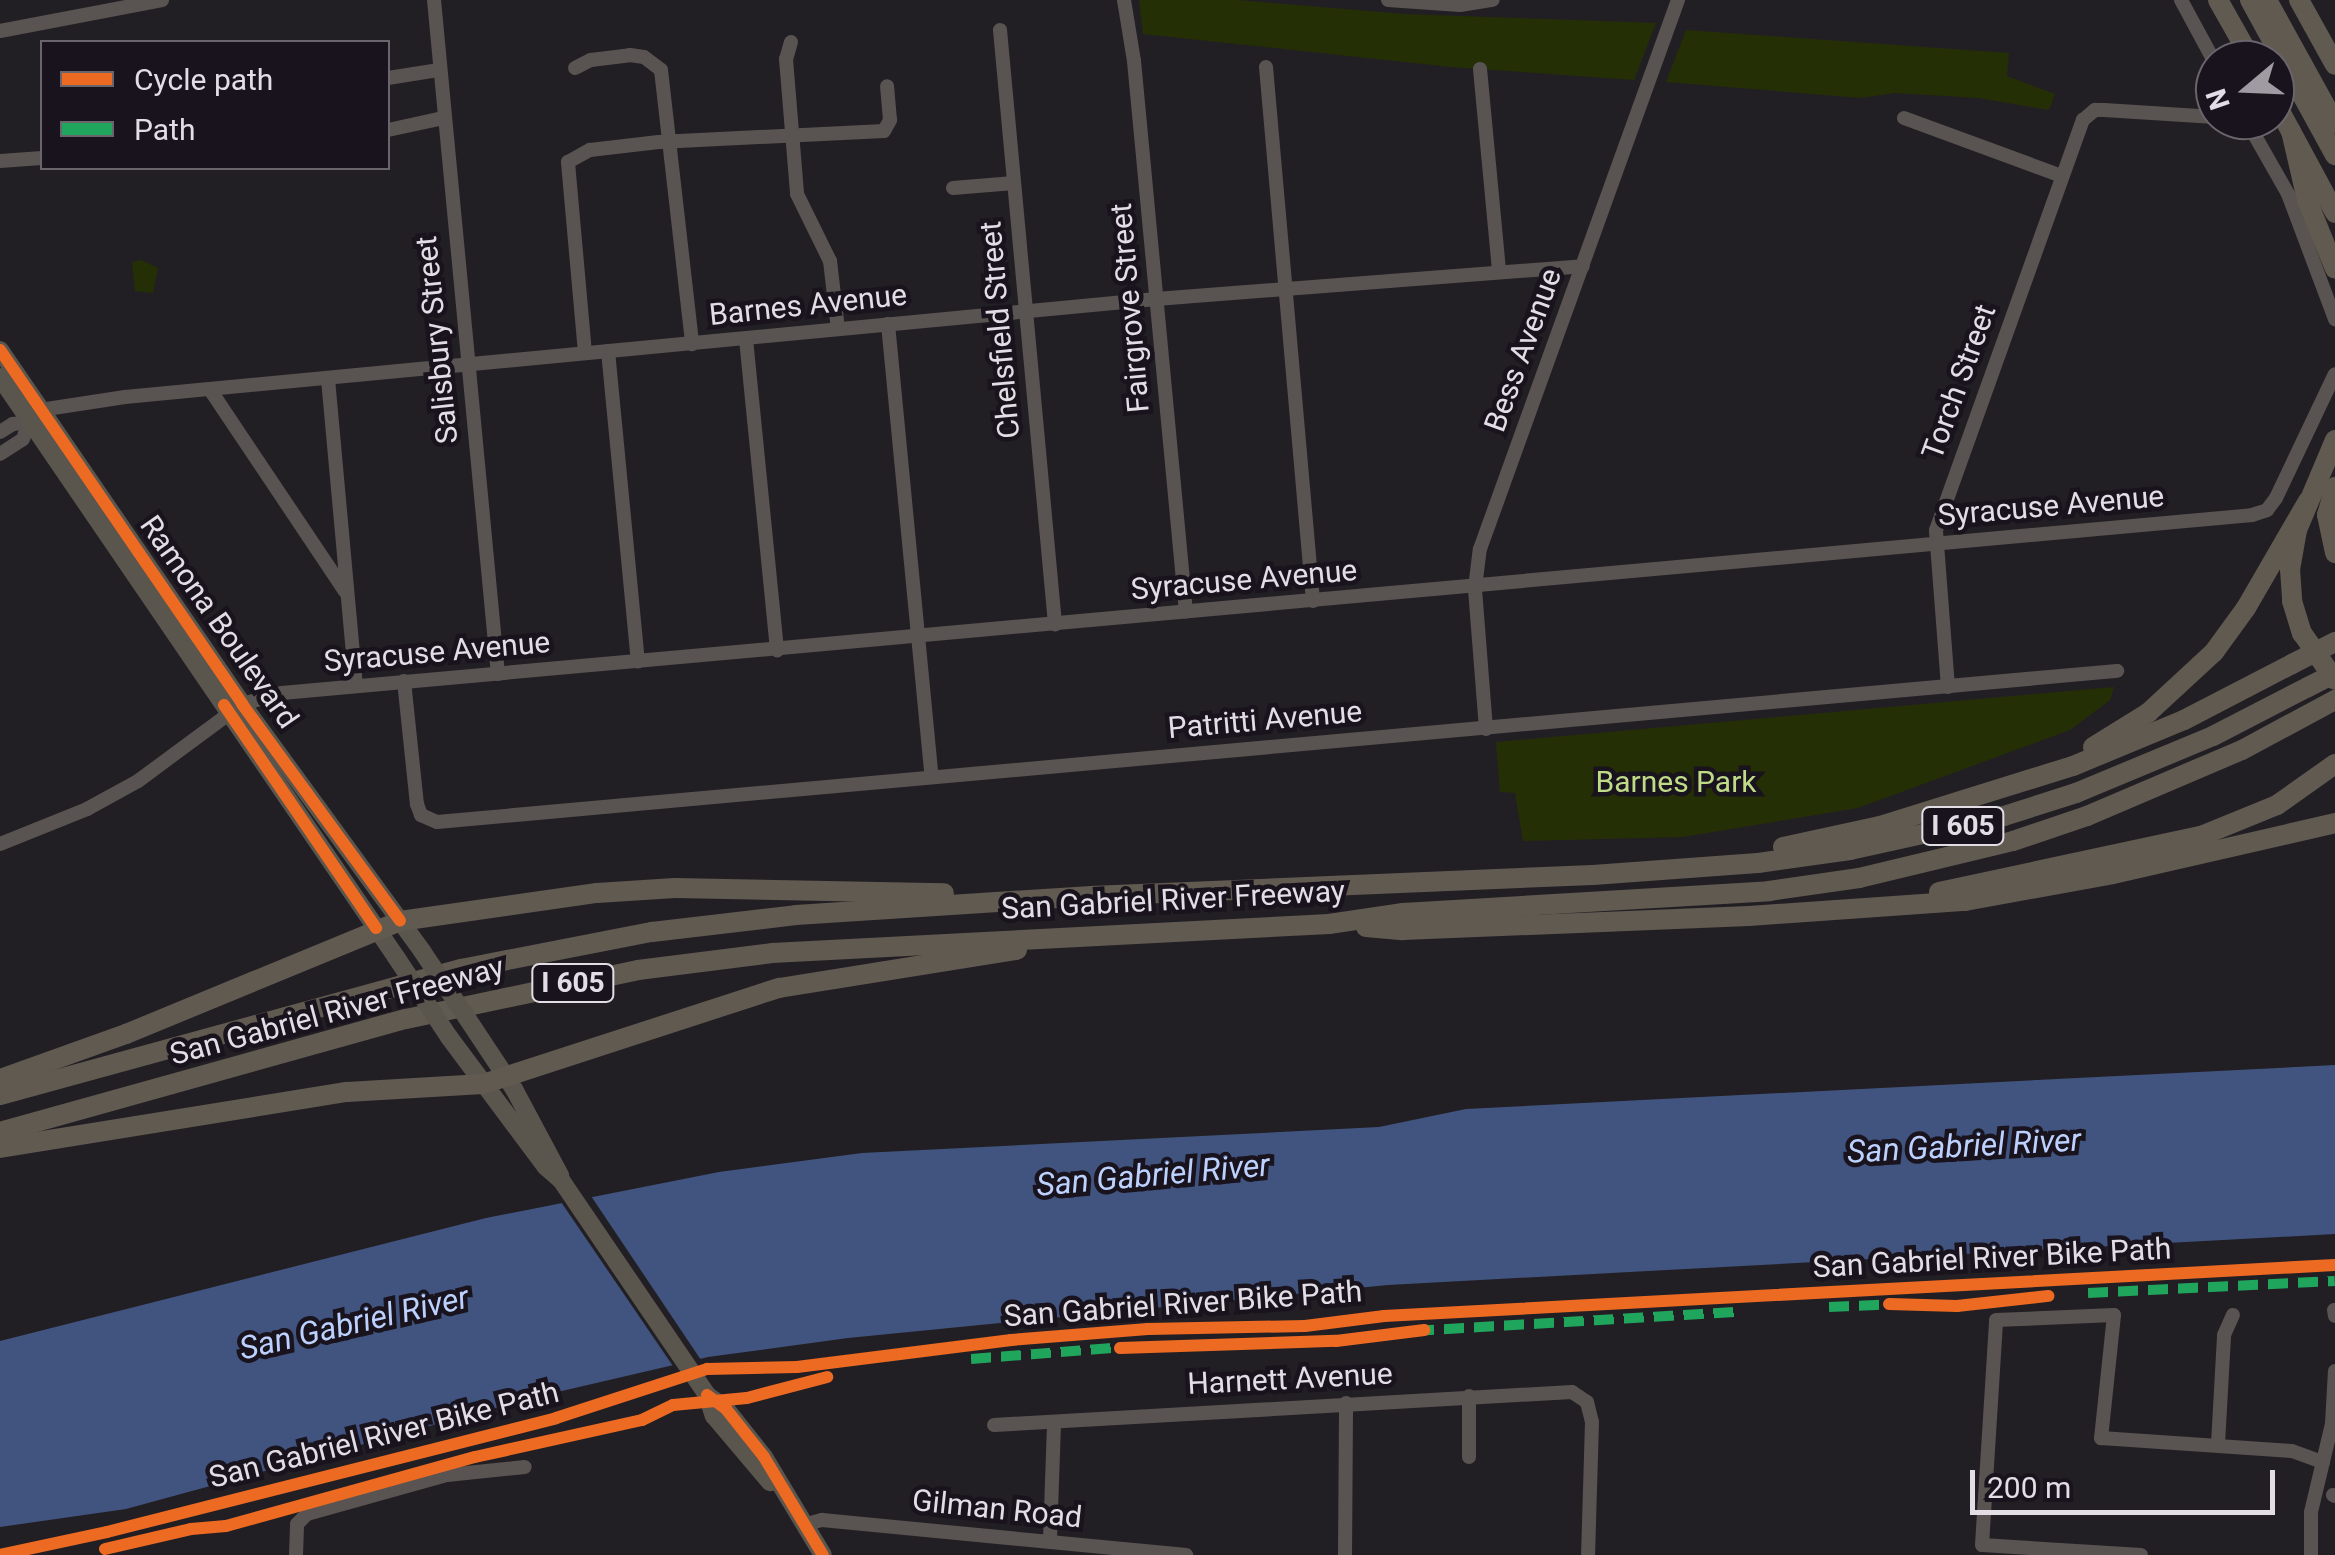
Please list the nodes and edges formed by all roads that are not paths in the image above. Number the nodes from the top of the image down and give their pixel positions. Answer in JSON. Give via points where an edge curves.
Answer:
{"nodes":[{"id":1,"x":162,"y":0,"type":"edge"},
{"id":2,"x":434,"y":0,"type":"edge"},
{"id":3,"x":1124,"y":0,"type":"edge"},
{"id":4,"x":1388,"y":0,"type":"edge"},
{"id":5,"x":1492,"y":0,"type":"edge"},
{"id":6,"x":1678,"y":0,"type":"edge"},
{"id":7,"x":2180,"y":0,"type":"edge"},
{"id":8,"x":2218,"y":0,"type":"edge"},
{"id":9,"x":2234,"y":0,"type":"edge"},
{"id":10,"x":2250,"y":0,"type":"edge"},
{"id":11,"x":2266,"y":0,"type":"edge"},
{"id":12,"x":2299,"y":0,"type":"edge"},
{"id":13,"x":2309,"y":0,"type":"edge"},
{"id":14,"x":1000,"y":30,"type":"dead end"},
{"id":15,"x":0,"y":31,"type":"edge"},
{"id":16,"x":2202,"y":40,"type":"edge"},
{"id":17,"x":2241,"y":40,"type":"edge"},
{"id":18,"x":2256,"y":40,"type":"edge"},
{"id":19,"x":791,"y":42,"type":"dead end"},
{"id":20,"x":2335,"y":48,"type":"edge"},
{"id":21,"x":2335,"y":65,"type":"edge"},
{"id":22,"x":1266,"y":67,"type":"dead end"},
{"id":23,"x":575,"y":68,"type":"dead end"},
{"id":24,"x":439,"y":70,"type":"junction"},
{"id":25,"x":1480,"y":70,"type":"dead end"},
{"id":26,"x":390,"y":78,"type":"edge"},
{"id":27,"x":888,"y":86,"type":"dead end"},
{"id":28,"x":2295,"y":111,"type":"edge"},
{"id":29,"x":2195,"y":116,"type":"edge"},
{"id":30,"x":443,"y":118,"type":"junction"},
{"id":31,"x":1904,"y":118,"type":"dead end"},
{"id":32,"x":2335,"y":123,"type":"edge"},
{"id":33,"x":390,"y":130,"type":"edge"},
{"id":34,"x":792,"y":134,"type":"junction"},
{"id":35,"x":2295,"y":138,"type":"edge"},
{"id":36,"x":2257,"y":140,"type":"edge"},
{"id":37,"x":2293,"y":140,"type":"edge"},
{"id":38,"x":672,"y":145,"type":"junction"},
{"id":39,"x":2335,"y":156,"type":"edge"},
{"id":40,"x":40,"y":158,"type":"edge"},
{"id":41,"x":0,"y":161,"type":"edge"},
{"id":42,"x":2062,"y":176,"type":"junction"},
{"id":43,"x":1014,"y":184,"type":"junction"},
{"id":44,"x":2335,"y":184,"type":"edge"},
{"id":45,"x":953,"y":188,"type":"dead end"},
{"id":46,"x":2335,"y":213,"type":"edge"},
{"id":47,"x":1583,"y":266,"type":"junction"},
{"id":48,"x":1498,"y":269,"type":"junction"},
{"id":49,"x":2335,"y":269,"type":"edge"},
{"id":50,"x":1286,"y":289,"type":"junction"},
{"id":51,"x":1156,"y":298,"type":"junction"},
{"id":52,"x":1026,"y":312,"type":"junction"},
{"id":53,"x":2335,"y":318,"type":"edge"},
{"id":54,"x":888,"y":324,"type":"junction"},
{"id":55,"x":838,"y":328,"type":"junction"},
{"id":56,"x":746,"y":338,"type":"junction"},
{"id":57,"x":692,"y":344,"type":"junction"},
{"id":58,"x":0,"y":350,"type":"edge"},
{"id":59,"x":608,"y":351,"type":"junction"},
{"id":60,"x":585,"y":353,"type":"junction"},
{"id":61,"x":468,"y":365,"type":"junction"},
{"id":62,"x":2335,"y":374,"type":"edge"},
{"id":63,"x":0,"y":377,"type":"edge"},
{"id":64,"x":328,"y":378,"type":"junction"},
{"id":65,"x":211,"y":391,"type":"junction"},
{"id":66,"x":35,"y":416,"type":"junction"},
{"id":67,"x":0,"y":432,"type":"edge"},
{"id":68,"x":2335,"y":440,"type":"edge"},
{"id":69,"x":0,"y":454,"type":"edge"},
{"id":70,"x":2335,"y":488,"type":"edge"},
{"id":71,"x":2308,"y":501,"type":"junction"},
{"id":72,"x":1935,"y":544,"type":"junction"},
{"id":73,"x":2335,"y":552,"type":"edge"},
{"id":74,"x":1475,"y":588,"type":"junction"},
{"id":75,"x":348,"y":596,"type":"junction"},
{"id":76,"x":1313,"y":602,"type":"junction"},
{"id":77,"x":1186,"y":612,"type":"junction"},
{"id":78,"x":1055,"y":624,"type":"junction"},
{"id":79,"x":918,"y":638,"type":"junction"},
{"id":80,"x":2335,"y":642,"type":"edge"},
{"id":81,"x":776,"y":650,"type":"junction"},
{"id":82,"x":638,"y":662,"type":"junction"},
{"id":83,"x":2117,"y":671,"type":"dead end"},
{"id":84,"x":498,"y":674,"type":"junction"},
{"id":85,"x":2335,"y":677,"type":"edge"},
{"id":86,"x":404,"y":681,"type":"junction"},
{"id":87,"x":356,"y":686,"type":"junction"},
{"id":88,"x":1948,"y":687,"type":"junction"},
{"id":89,"x":2328,"y":704,"type":"edge"},
{"id":90,"x":236,"y":709,"type":"junction"},
{"id":91,"x":1486,"y":728,"type":"junction"},
{"id":92,"x":2335,"y":764,"type":"edge"},
{"id":93,"x":932,"y":778,"type":"junction"},
{"id":94,"x":2019,"y":782,"type":"junction"},
{"id":95,"x":2335,"y":823,"type":"edge"},
{"id":96,"x":0,"y":844,"type":"edge"},
{"id":97,"x":1593,"y":875,"type":"junction"},
{"id":98,"x":1091,"y":896,"type":"junction"},
{"id":99,"x":1829,"y":911,"type":"junction"},
{"id":100,"x":400,"y":921,"type":"junction"},
{"id":101,"x":1330,"y":924,"type":"junction"},
{"id":102,"x":376,"y":928,"type":"junction"},
{"id":103,"x":1162,"y":930,"type":"junction"},
{"id":104,"x":507,"y":1078,"type":"junction"},
{"id":105,"x":0,"y":1079,"type":"edge"},
{"id":106,"x":483,"y":1084,"type":"junction"},
{"id":107,"x":0,"y":1095,"type":"edge"},
{"id":108,"x":0,"y":1132,"type":"edge"},
{"id":109,"x":0,"y":1148,"type":"edge"},
{"id":110,"x":561,"y":1180,"type":"junction"},
{"id":111,"x":2232,"y":1315,"type":"dead end"},
{"id":112,"x":2335,"y":1372,"type":"edge"},
{"id":113,"x":1469,"y":1396,"type":"junction"},
{"id":114,"x":1346,"y":1403,"type":"junction"},
{"id":115,"x":1054,"y":1422,"type":"junction"},
{"id":116,"x":994,"y":1424,"type":"dead end"},
{"id":117,"x":2218,"y":1444,"type":"junction"},
{"id":118,"x":1469,"y":1458,"type":"dead end"},
{"id":119,"x":2323,"y":1462,"type":"junction"},
{"id":120,"x":525,"y":1467,"type":"dead end"},
{"id":121,"x":804,"y":1525,"type":"junction"},
{"id":122,"x":1050,"y":1539,"type":"junction"},
{"id":123,"x":296,"y":1555,"type":"edge"},
{"id":124,"x":823,"y":1555,"type":"edge"},
{"id":125,"x":1186,"y":1555,"type":"edge"},
{"id":126,"x":1346,"y":1555,"type":"edge"},
{"id":127,"x":1588,"y":1555,"type":"edge"},
{"id":128,"x":2130,"y":1555,"type":"edge"},
{"id":129,"x":2141,"y":1555,"type":"edge"},
{"id":130,"x":2310,"y":1555,"type":"edge"}],
"edges":[{"from":1,"to":15,"type":"street"},
{"from":2,"to":24,"type":"street","name":"Salisbury Street"},
{"from":3,"to":51,"type":"street","name":"Fairgrove Street"},
{"from":4,"to":5,"type":"street"},
{"from":6,"to":47,"type":"street","name":"Bess Avenue"},
{"from":7,"to":16,"type":"street"},
{"from":8,"to":17,"type":"highway"},
{"from":9,"to":18,"type":"highway"},
{"from":10,"to":39,"type":"highway"},
{"from":11,"to":32,"type":"highway"},
{"from":12,"to":21,"type":"highway"},
{"from":13,"to":20,"type":"street"},
{"from":14,"to":43,"type":"street","name":"Chelsfield Street"},
{"from":19,"to":34,"type":"street","via":[[786,59]]},
{"from":22,"to":50,"type":"street"},
{"from":23,"to":38,"type":"street","via":[[630,55],[654,62],[665,80]]},
{"from":24,"to":26,"type":"street"},
{"from":24,"to":30,"type":"street","name":"Salisbury Street"},
{"from":25,"to":48,"type":"street"},
{"from":27,"to":34,"type":"street","via":[[884,131]]},
{"from":28,"to":44,"type":"highway"},
{"from":29,"to":42,"type":"street","name":"Torch Street","via":[[2095,110],[2083,120]]},
{"from":30,"to":33,"type":"street"},
{"from":30,"to":61,"type":"street","name":"Salisbury Street"},
{"from":31,"to":42,"type":"street"},
{"from":34,"to":38,"type":"street"},
{"from":34,"to":55,"type":"street","via":[[797,194],[830,261]]},
{"from":35,"to":46,"type":"highway"},
{"from":36,"to":53,"type":"street","via":[[2288,194]]},
{"from":37,"to":49,"type":"highway","via":[[2307,200]]},
{"from":38,"to":57,"type":"street"},
{"from":38,"to":60,"type":"street","via":[[590,150],[568,162]]},
{"from":40,"to":41,"type":"street"},
{"from":42,"to":72,"type":"street","name":"Torch Street"},
{"from":43,"to":45,"type":"street"},
{"from":43,"to":52,"type":"street","name":"Chelsfield Street"},
{"from":47,"to":48,"type":"street","name":"Barnes Avenue"},
{"from":47,"to":74,"type":"street","name":"Bess Avenue","via":[[1480,549]]},
{"from":48,"to":50,"type":"street","name":"Barnes Avenue"},
{"from":50,"to":51,"type":"street","name":"Barnes Avenue"},
{"from":50,"to":76,"type":"street"},
{"from":51,"to":52,"type":"street","name":"Barnes Avenue"},
{"from":51,"to":77,"type":"street","name":"Fairgrove Street"},
{"from":52,"to":54,"type":"street","name":"Barnes Avenue"},
{"from":52,"to":78,"type":"street","name":"Chelsfield Street"},
{"from":54,"to":55,"type":"street","name":"Barnes Avenue"},
{"from":54,"to":79,"type":"street"},
{"from":55,"to":56,"type":"street","name":"Barnes Avenue"},
{"from":56,"to":57,"type":"street","name":"Barnes Avenue"},
{"from":56,"to":81,"type":"street"},
{"from":57,"to":59,"type":"street","name":"Barnes Avenue"},
{"from":58,"to":66,"type":"main road","name":"Ramona Boulevard"},
{"from":59,"to":60,"type":"street","name":"Barnes Avenue"},
{"from":59,"to":82,"type":"street"},
{"from":60,"to":61,"type":"street","name":"Barnes Avenue"},
{"from":61,"to":64,"type":"street","name":"Barnes Avenue"},
{"from":61,"to":84,"type":"street","name":"Salisbury Street"},
{"from":62,"to":72,"type":"street","name":"Syracuse Avenue","via":[[2267,510]]},
{"from":63,"to":66,"type":"main road","name":"Ramona Boulevard"},
{"from":64,"to":65,"type":"street","name":"Barnes Avenue"},
{"from":64,"to":75,"type":"street"},
{"from":65,"to":66,"type":"street","name":"Barnes Avenue","via":[[125,397]]},
{"from":65,"to":75,"type":"street"},
{"from":66,"to":67,"type":"street","name":"Barnes Avenue"},
{"from":66,"to":69,"type":"street","via":[[23,439]]},
{"from":66,"to":90,"type":"main road","name":"Ramona Boulevard"},
{"from":68,"to":71,"type":"highway"},
{"from":70,"to":73,"type":"highway","via":[[2327,515]]},
{"from":71,"to":85,"type":"highway","via":[[2292,551],[2292,601],[2302,633]]},
{"from":71,"to":94,"type":"highway","via":[[2246,608],[2196,671],[2116,735]]},
{"from":72,"to":74,"type":"street","name":"Syracuse Avenue"},
{"from":72,"to":88,"type":"street","name":"Torch Street"},
{"from":74,"to":76,"type":"street","name":"Syracuse Avenue"},
{"from":74,"to":91,"type":"street","name":"Bess Avenue"},
{"from":75,"to":87,"type":"street"},
{"from":76,"to":77,"type":"street","name":"Syracuse Avenue"},
{"from":77,"to":78,"type":"street","name":"Syracuse Avenue"},
{"from":78,"to":79,"type":"street","name":"Syracuse Avenue"},
{"from":79,"to":81,"type":"street","name":"Syracuse Avenue"},
{"from":79,"to":93,"type":"street"},
{"from":80,"to":94,"type":"highway","bridge":true,"via":[[2140,740]]},
{"from":81,"to":82,"type":"street","name":"Syracuse Avenue"},
{"from":82,"to":84,"type":"street","name":"Syracuse Avenue"},
{"from":83,"to":88,"type":"street","name":"Patritti Avenue"},
{"from":84,"to":86,"type":"street","name":"Syracuse Avenue"},
{"from":85,"to":97,"type":"highway","name":"San Gabriel River Freeway","number":"I 605","bridge":true,"via":[[2142,768],[2004,816],[1832,853]]},
{"from":86,"to":87,"type":"street","name":"Syracuse Avenue"},
{"from":86,"to":93,"type":"street","name":"Patritti Avenue","via":[[421,815],[437,822]]},
{"from":87,"to":90,"type":"street","name":"Syracuse Avenue","via":[[282,694]]},
{"from":88,"to":91,"type":"street","name":"Patritti Avenue"},
{"from":89,"to":101,"type":"highway","name":"San Gabriel River Freeway","number":"I 605","via":[[2161,788],[2087,816],[1859,878],[1752,893],[1403,913]]},
{"from":90,"to":96,"type":"street","via":[[138,782]]},
{"from":90,"to":100,"type":"main road","name":"Ramona Boulevard"},
{"from":90,"to":102,"type":"main road","name":"Ramona Boulevard"},
{"from":91,"to":93,"type":"street","name":"Patritti Avenue"},
{"from":92,"to":99,"type":"highway","via":[[2256,816],[2191,840]]},
{"from":94,"to":97,"type":"highway","via":[[1833,838]]},
{"from":95,"to":99,"type":"highway","via":[[2010,895]]},
{"from":97,"to":98,"type":"highway","name":"San Gabriel River Freeway","number":"I 605"},
{"from":98,"to":100,"type":"highway","via":[[675,888]]},
{"from":98,"to":107,"type":"highway","name":"San Gabriel River Freeway","number":"I 605","via":[[796,915],[555,949],[368,993]]},
{"from":99,"to":101,"type":"highway","via":[[1404,930]]},
{"from":100,"to":102,"type":"highway"},
{"from":100,"to":104,"type":"main road","name":"Ramona Boulevard","bridge":true},
{"from":101,"to":103,"type":"highway","name":"San Gabriel River Freeway","number":"I 605"},
{"from":102,"to":105,"type":"highway","via":[[126,1034]]},
{"from":102,"to":106,"type":"main road","name":"Ramona Boulevard","bridge":true},
{"from":103,"to":104,"type":"highway","via":[[779,988]]},
{"from":103,"to":108,"type":"highway","name":"San Gabriel River Freeway","number":"I 605","via":[[772,953],[638,970],[406,1020]]},
{"from":104,"to":106,"type":"highway"},
{"from":104,"to":110,"type":"main road","name":"Ramona Boulevard"},
{"from":106,"to":109,"type":"highway","via":[[347,1092]]},
{"from":106,"to":110,"type":"main road","name":"Ramona Boulevard"},
{"from":110,"to":121,"type":"main road","name":"Ramona Boulevard","via":[[703,1389],[714,1416]]},
{"from":111,"to":117,"type":"street","via":[[2224,1335]]},
{"from":112,"to":119,"type":"street"},
{"from":113,"to":114,"type":"street","name":"Harnett Avenue"},
{"from":113,"to":118,"type":"street"},
{"from":113,"to":127,"type":"street","name":"Harnett Avenue","via":[[1572,1392],[1587,1402]]},
{"from":114,"to":115,"type":"street","name":"Harnett Avenue"},
{"from":114,"to":126,"type":"street"},
{"from":115,"to":116,"type":"street","name":"Harnett Avenue"},
{"from":115,"to":122,"type":"street"},
{"from":117,"to":119,"type":"street","via":[[2292,1450]]},
{"from":117,"to":128,"type":"street","via":[[2101,1438],[2114,1315],[1996,1320],[1982,1545]]},
{"from":119,"to":130,"type":"street"},
{"from":120,"to":123,"type":"street","via":[[446,1476],[307,1514],[297,1524]]},
{"from":121,"to":122,"type":"street","name":"Gilman Road","via":[[822,1520]]},
{"from":121,"to":124,"type":"main road","name":"Ramona Boulevard"},
{"from":122,"to":125,"type":"street","name":"Gilman Road"},
{"from":128,"to":129,"type":"street"}]}
